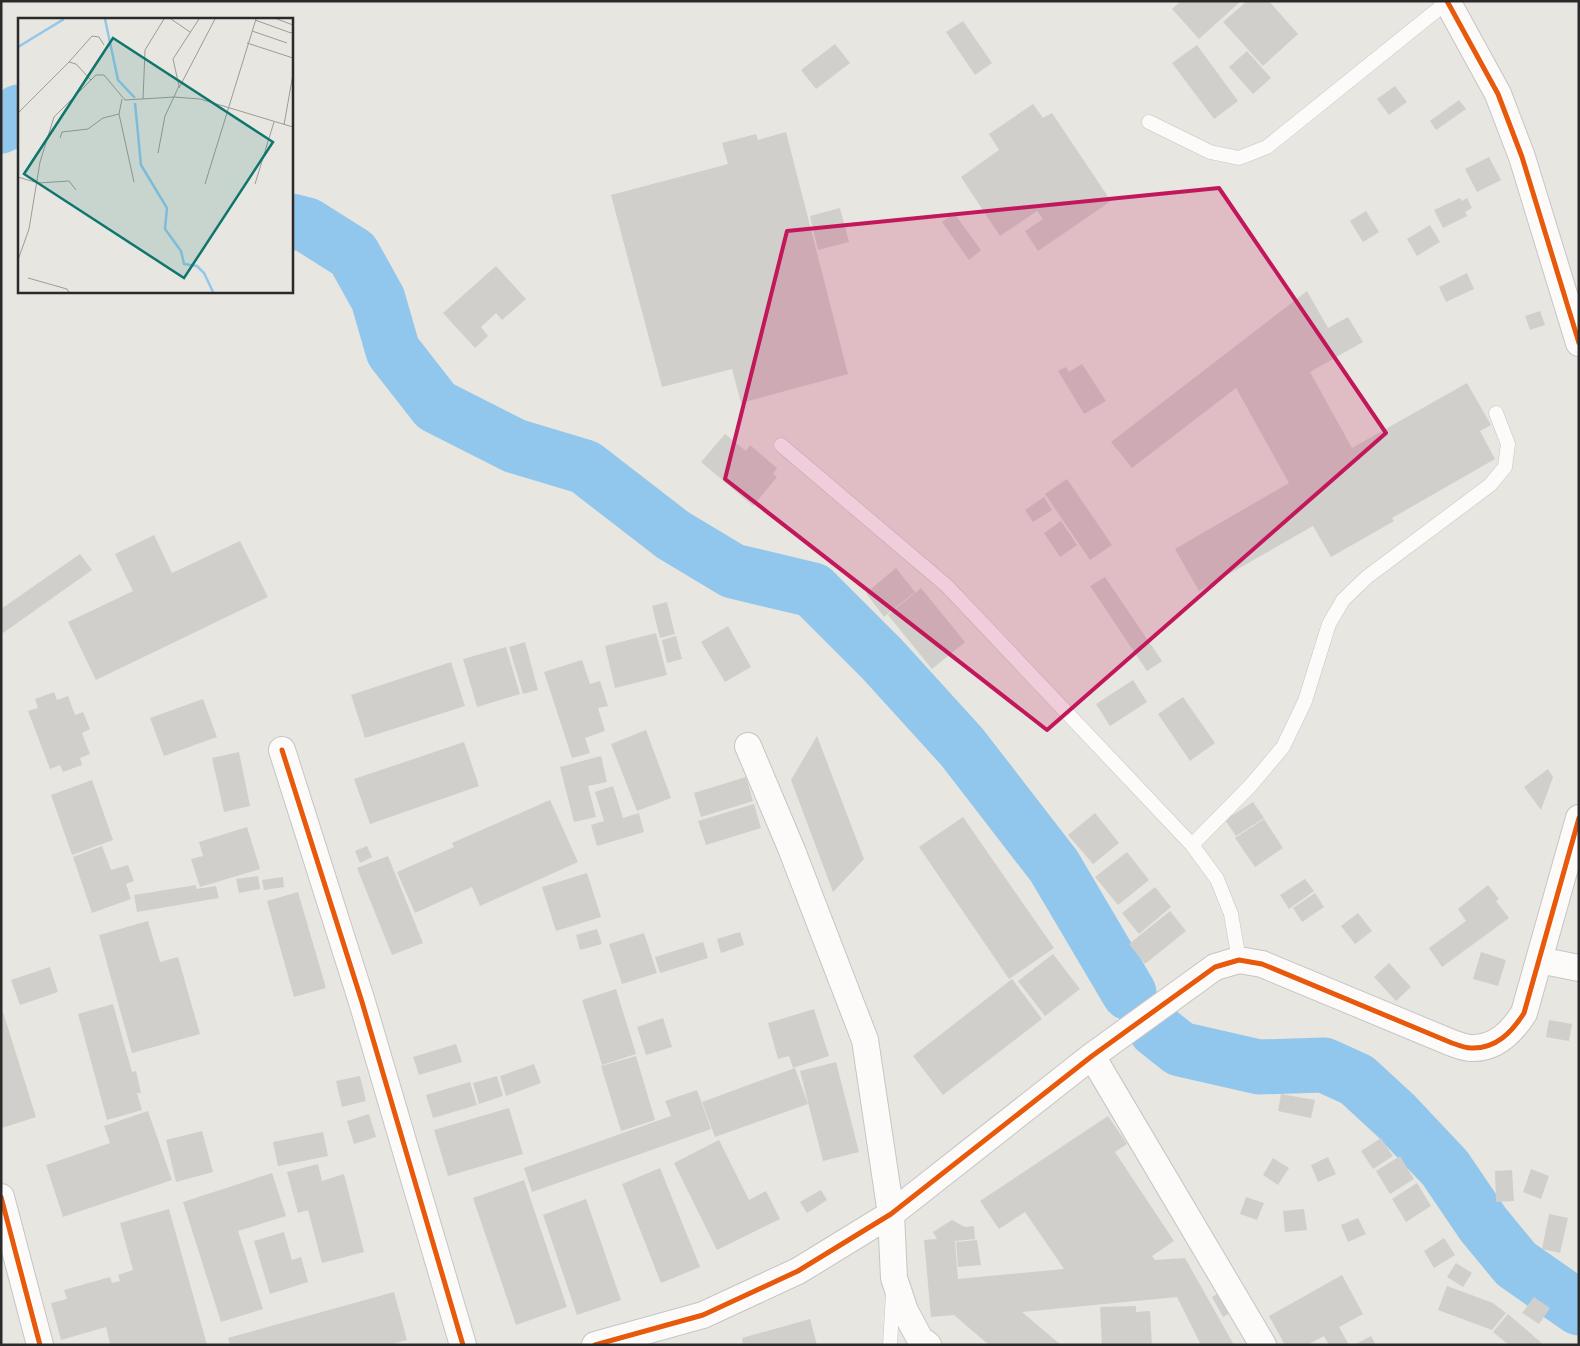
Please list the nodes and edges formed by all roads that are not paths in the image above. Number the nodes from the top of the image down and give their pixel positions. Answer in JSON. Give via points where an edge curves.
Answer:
{"nodes":[{"id":1,"x":1449,"y":2,"type":"edge"},
{"id":2,"x":1149,"y":122,"type":"dead end"},
{"id":3,"x":1579,"y":343,"type":"edge"},
{"id":4,"x":1496,"y":413,"type":"dead end"},
{"id":5,"x":781,"y":445,"type":"dead end"},
{"id":6,"x":748,"y":746,"type":"dead end"},
{"id":7,"x":282,"y":750,"type":"dead end"},
{"id":8,"x":1579,"y":818,"type":"edge"},
{"id":9,"x":1192,"y":844,"type":"junction"},
{"id":10,"x":1239,"y":960,"type":"junction"},
{"id":11,"x":1539,"y":960,"type":"junction"},
{"id":12,"x":1579,"y":968,"type":"edge"},
{"id":13,"x":1092,"y":1056,"type":"junction"},
{"id":14,"x":1,"y":1197,"type":"edge"},
{"id":15,"x":891,"y":1214,"type":"junction"},
{"id":16,"x":894,"y":1278,"type":"junction"},
{"id":17,"x":40,"y":1345,"type":"edge"},
{"id":18,"x":463,"y":1345,"type":"edge"},
{"id":19,"x":595,"y":1345,"type":"edge"},
{"id":20,"x":890,"y":1345,"type":"edge"},
{"id":21,"x":928,"y":1345,"type":"edge"},
{"id":22,"x":1263,"y":1345,"type":"edge"}],
"edges":[{"from":1,"to":2,"type":"lane","via":[[1267,146],[1253,152],[1238,158],[1210,152]]},
{"from":1,"to":3,"type":"street","via":[[1502,103]]},
{"from":4,"to":9,"type":"lane","via":[[1508,444],[1505,467],[1490,485],[1367,577],[1344,600],[1329,624],[1305,701],[1283,747],[1252,786]]},
{"from":5,"to":9,"type":"lane","via":[[947,586]]},
{"from":6,"to":15,"type":"street","via":[[865,1040]]},
{"from":7,"to":18,"type":"street","via":[[362,1002]]},
{"from":8,"to":11,"type":"street"},
{"from":9,"to":10,"type":"lane","via":[[1217,879],[1231,914]]},
{"from":10,"to":11,"type":"street","via":[[1262,964],[1471,1048],[1492,1045],[1512,1031],[1524,1013]]},
{"from":10,"to":13,"type":"street","via":[[1215,967]]},
{"from":11,"to":12,"type":"street"},
{"from":13,"to":15,"type":"street"},
{"from":13,"to":22,"type":"street"},
{"from":14,"to":17,"type":"street"},
{"from":15,"to":16,"type":"street"},
{"from":15,"to":19,"type":"street","via":[[798,1271],[702,1316]]},
{"from":16,"to":20,"type":"lane"},
{"from":16,"to":21,"type":"street","via":[[905,1311],[920,1338]]}]}
